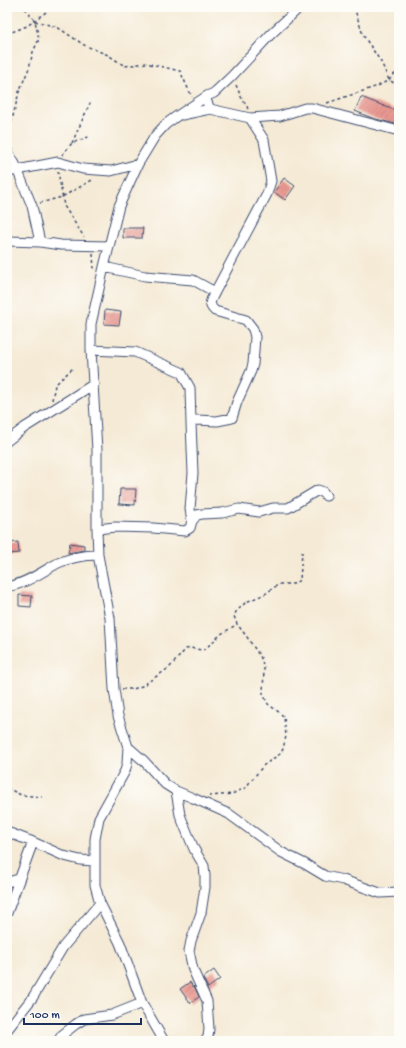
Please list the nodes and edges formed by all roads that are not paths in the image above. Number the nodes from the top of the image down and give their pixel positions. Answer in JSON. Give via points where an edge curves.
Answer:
{"nodes":[{"id":1,"x":300,"y":7,"type":"edge"},
{"id":2,"x":207,"y":96,"type":"junction"},
{"id":3,"x":210,"y":109,"type":"junction"},
{"id":4,"x":177,"y":116,"type":"junction"},
{"id":5,"x":250,"y":118,"type":"junction"},
{"id":6,"x":399,"y":131,"type":"edge"},
{"id":7,"x":7,"y":150,"type":"edge"},
{"id":8,"x":138,"y":164,"type":"junction"},
{"id":9,"x":18,"y":171,"type":"junction"},
{"id":10,"x":7,"y":172,"type":"edge"},
{"id":11,"x":7,"y":241,"type":"edge"},
{"id":12,"x":40,"y":242,"type":"junction"},
{"id":13,"x":109,"y":246,"type":"junction"},
{"id":14,"x":104,"y":267,"type":"junction"},
{"id":15,"x":215,"y":292,"type":"junction"},
{"id":16,"x":91,"y":350,"type":"junction"},
{"id":17,"x":94,"y":384,"type":"junction"},
{"id":18,"x":192,"y":422,"type":"junction"},
{"id":19,"x":7,"y":441,"type":"edge"},
{"id":20,"x":326,"y":496,"type":"dead end"},
{"id":21,"x":192,"y":521,"type":"junction"},
{"id":22,"x":97,"y":529,"type":"junction"},
{"id":23,"x":98,"y":554,"type":"junction"},
{"id":24,"x":7,"y":586,"type":"edge"},
{"id":25,"x":128,"y":747,"type":"junction"},
{"id":26,"x":176,"y":791,"type":"junction"},
{"id":27,"x":7,"y":832,"type":"edge"},
{"id":28,"x":33,"y":842,"type":"junction"},
{"id":29,"x":94,"y":861,"type":"junction"},
{"id":30,"x":19,"y":879,"type":"junction"},
{"id":31,"x":7,"y":882,"type":"edge"},
{"id":32,"x":399,"y":892,"type":"edge"},
{"id":33,"x":100,"y":903,"type":"junction"},
{"id":34,"x":7,"y":912,"type":"edge"},
{"id":35,"x":142,"y":1003,"type":"junction"},
{"id":36,"x":8,"y":1026,"type":"edge"},
{"id":37,"x":58,"y":1041,"type":"edge"},
{"id":38,"x":164,"y":1041,"type":"edge"},
{"id":39,"x":205,"y":1041,"type":"edge"}],
"edges":[{"from":1,"to":2,"type":"street","via":[[232,76],[214,93]]},
{"from":2,"to":3,"type":"street"},
{"from":2,"to":4,"type":"street"},
{"from":3,"to":4,"type":"street"},
{"from":3,"to":5,"type":"street"},
{"from":4,"to":8,"type":"street","via":[[155,136]]},
{"from":5,"to":6,"type":"street","via":[[280,116],[312,108]]},
{"from":5,"to":15,"type":"street","via":[[264,140],[272,181],[268,194]]},
{"from":7,"to":9,"type":"street"},
{"from":8,"to":9,"type":"street","via":[[111,171],[83,169],[58,162]]},
{"from":8,"to":13,"type":"street","via":[[119,206]]},
{"from":9,"to":10,"type":"street"},
{"from":9,"to":12,"type":"street","via":[[32,206]]},
{"from":11,"to":12,"type":"street"},
{"from":12,"to":13,"type":"street"},
{"from":13,"to":14,"type":"street"},
{"from":14,"to":15,"type":"street","via":[[145,276],[193,280]]},
{"from":14,"to":16,"type":"street","via":[[91,324]]},
{"from":15,"to":18,"type":"street","via":[[210,303],[211,308],[246,320],[253,329],[253,364],[232,418]]},
{"from":16,"to":17,"type":"street"},
{"from":16,"to":18,"type":"street","via":[[135,352],[182,372],[190,388]]},
{"from":17,"to":19,"type":"street"},
{"from":17,"to":22,"type":"street"},
{"from":18,"to":21,"type":"street"},
{"from":20,"to":21,"type":"street","via":[[318,490],[288,508],[258,512],[238,509],[197,515]]},
{"from":21,"to":22,"type":"street","via":[[190,528],[185,531],[153,528]]},
{"from":22,"to":23,"type":"street"},
{"from":23,"to":24,"type":"street","via":[[60,562],[26,581]]},
{"from":23,"to":25,"type":"street","via":[[110,618],[118,716]]},
{"from":25,"to":26,"type":"street","via":[[165,784]]},
{"from":25,"to":29,"type":"street","via":[[125,771],[99,818],[94,839]]},
{"from":26,"to":32,"type":"street","via":[[229,814],[281,852],[325,876],[380,893]]},
{"from":26,"to":39,"type":"street","via":[[180,815],[204,866],[205,887],[201,913],[189,951],[193,970],[207,1001],[209,1029]]},
{"from":27,"to":28,"type":"street"},
{"from":28,"to":29,"type":"street","via":[[64,856]]},
{"from":28,"to":30,"type":"street"},
{"from":29,"to":33,"type":"street","via":[[95,885]]},
{"from":30,"to":31,"type":"street"},
{"from":30,"to":34,"type":"street"},
{"from":33,"to":35,"type":"street","via":[[120,943]]},
{"from":33,"to":36,"type":"street","via":[[63,947],[33,997]]},
{"from":35,"to":37,"type":"street","via":[[112,1015],[84,1019]]},
{"from":35,"to":38,"type":"street"}]}
